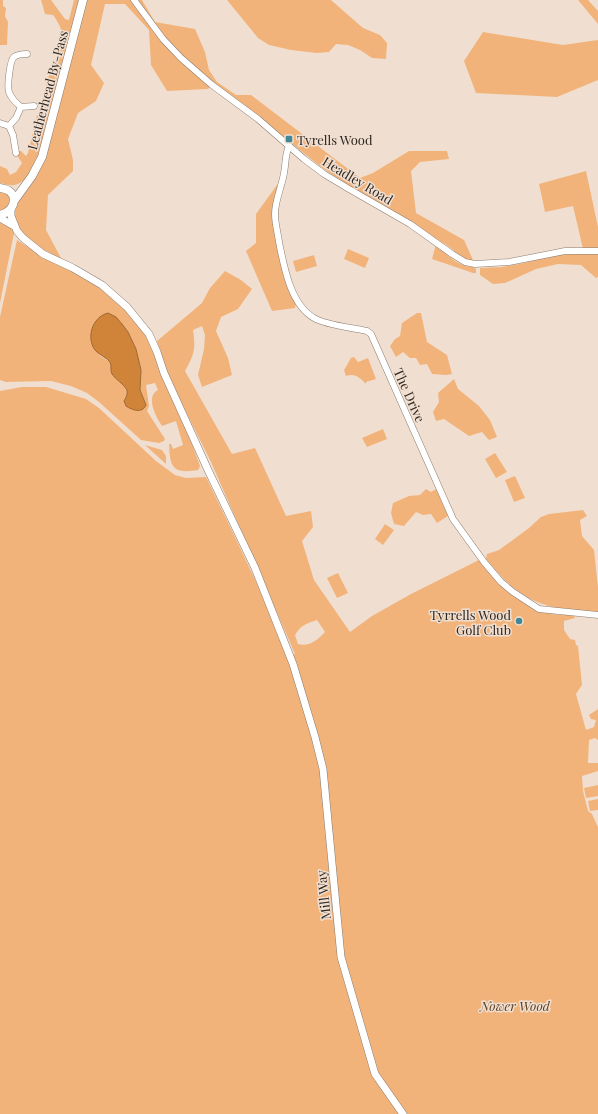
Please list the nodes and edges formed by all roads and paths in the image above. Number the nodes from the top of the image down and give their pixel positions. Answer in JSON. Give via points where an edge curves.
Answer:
{"nodes":[{"id":1,"x":83,"y":0,"type":"edge"},
{"id":2,"x":134,"y":0,"type":"edge"},
{"id":3,"x":27,"y":54,"type":"dead end"},
{"id":4,"x":34,"y":106,"type":"dead end"},
{"id":5,"x":21,"y":107,"type":"junction"},
{"id":6,"x":0,"y":123,"type":"edge"},
{"id":7,"x":9,"y":126,"type":"junction"},
{"id":8,"x":289,"y":146,"type":"junction"},
{"id":9,"x":16,"y":153,"type":"dead end"},
{"id":10,"x":26,"y":183,"type":"junction"},
{"id":11,"x":4,"y":189,"type":"edge"},
{"id":12,"x":14,"y":201,"type":"junction"},
{"id":13,"x":11,"y":209,"type":"junction"},
{"id":14,"x":0,"y":216,"type":"edge"},
{"id":15,"x":14,"y":226,"type":"junction"},
{"id":16,"x":598,"y":251,"type":"edge"},
{"id":17,"x":598,"y":615,"type":"edge"},
{"id":18,"x":404,"y":1114,"type":"edge"}],
"edges":[{"from":1,"to":10,"type":"highway","name":"Leatherhead By-Pass","via":[[42,157]]},
{"from":2,"to":8,"type":"street","name":"Headley Road","via":[[163,39],[181,58]]},
{"from":3,"to":5,"type":"street","via":[[12,59],[9,80],[9,92]]},
{"from":4,"to":5,"type":"street"},
{"from":5,"to":7,"type":"street"},
{"from":6,"to":7,"type":"street"},
{"from":7,"to":9,"type":"street"},
{"from":8,"to":16,"type":"street","name":"Headley Road","via":[[324,174],[410,224],[465,262],[509,262],[565,251]]},
{"from":8,"to":17,"type":"street","name":"The Drive","via":[[275,215],[283,262],[289,285],[297,300],[314,318],[371,334],[454,519],[501,582],[539,609]]},
{"from":10,"to":11,"type":"highway","via":[[14,189]]},
{"from":10,"to":12,"type":"highway","name":"Leatherhead By-Pass"},
{"from":11,"to":12,"type":"highway","via":[[12,192]]},
{"from":12,"to":13,"type":"highway","name":"Leatherhead By-Pass"},
{"from":13,"to":14,"type":"highway"},
{"from":13,"to":15,"type":"main road"},
{"from":14,"to":15,"type":"main road"},
{"from":15,"to":18,"type":"main road","name":"Mill Way","via":[[23,238],[43,254],[91,278],[116,296],[137,317],[149,334],[189,429],[255,568],[293,664],[323,768],[341,957],[375,1074]]}]}
